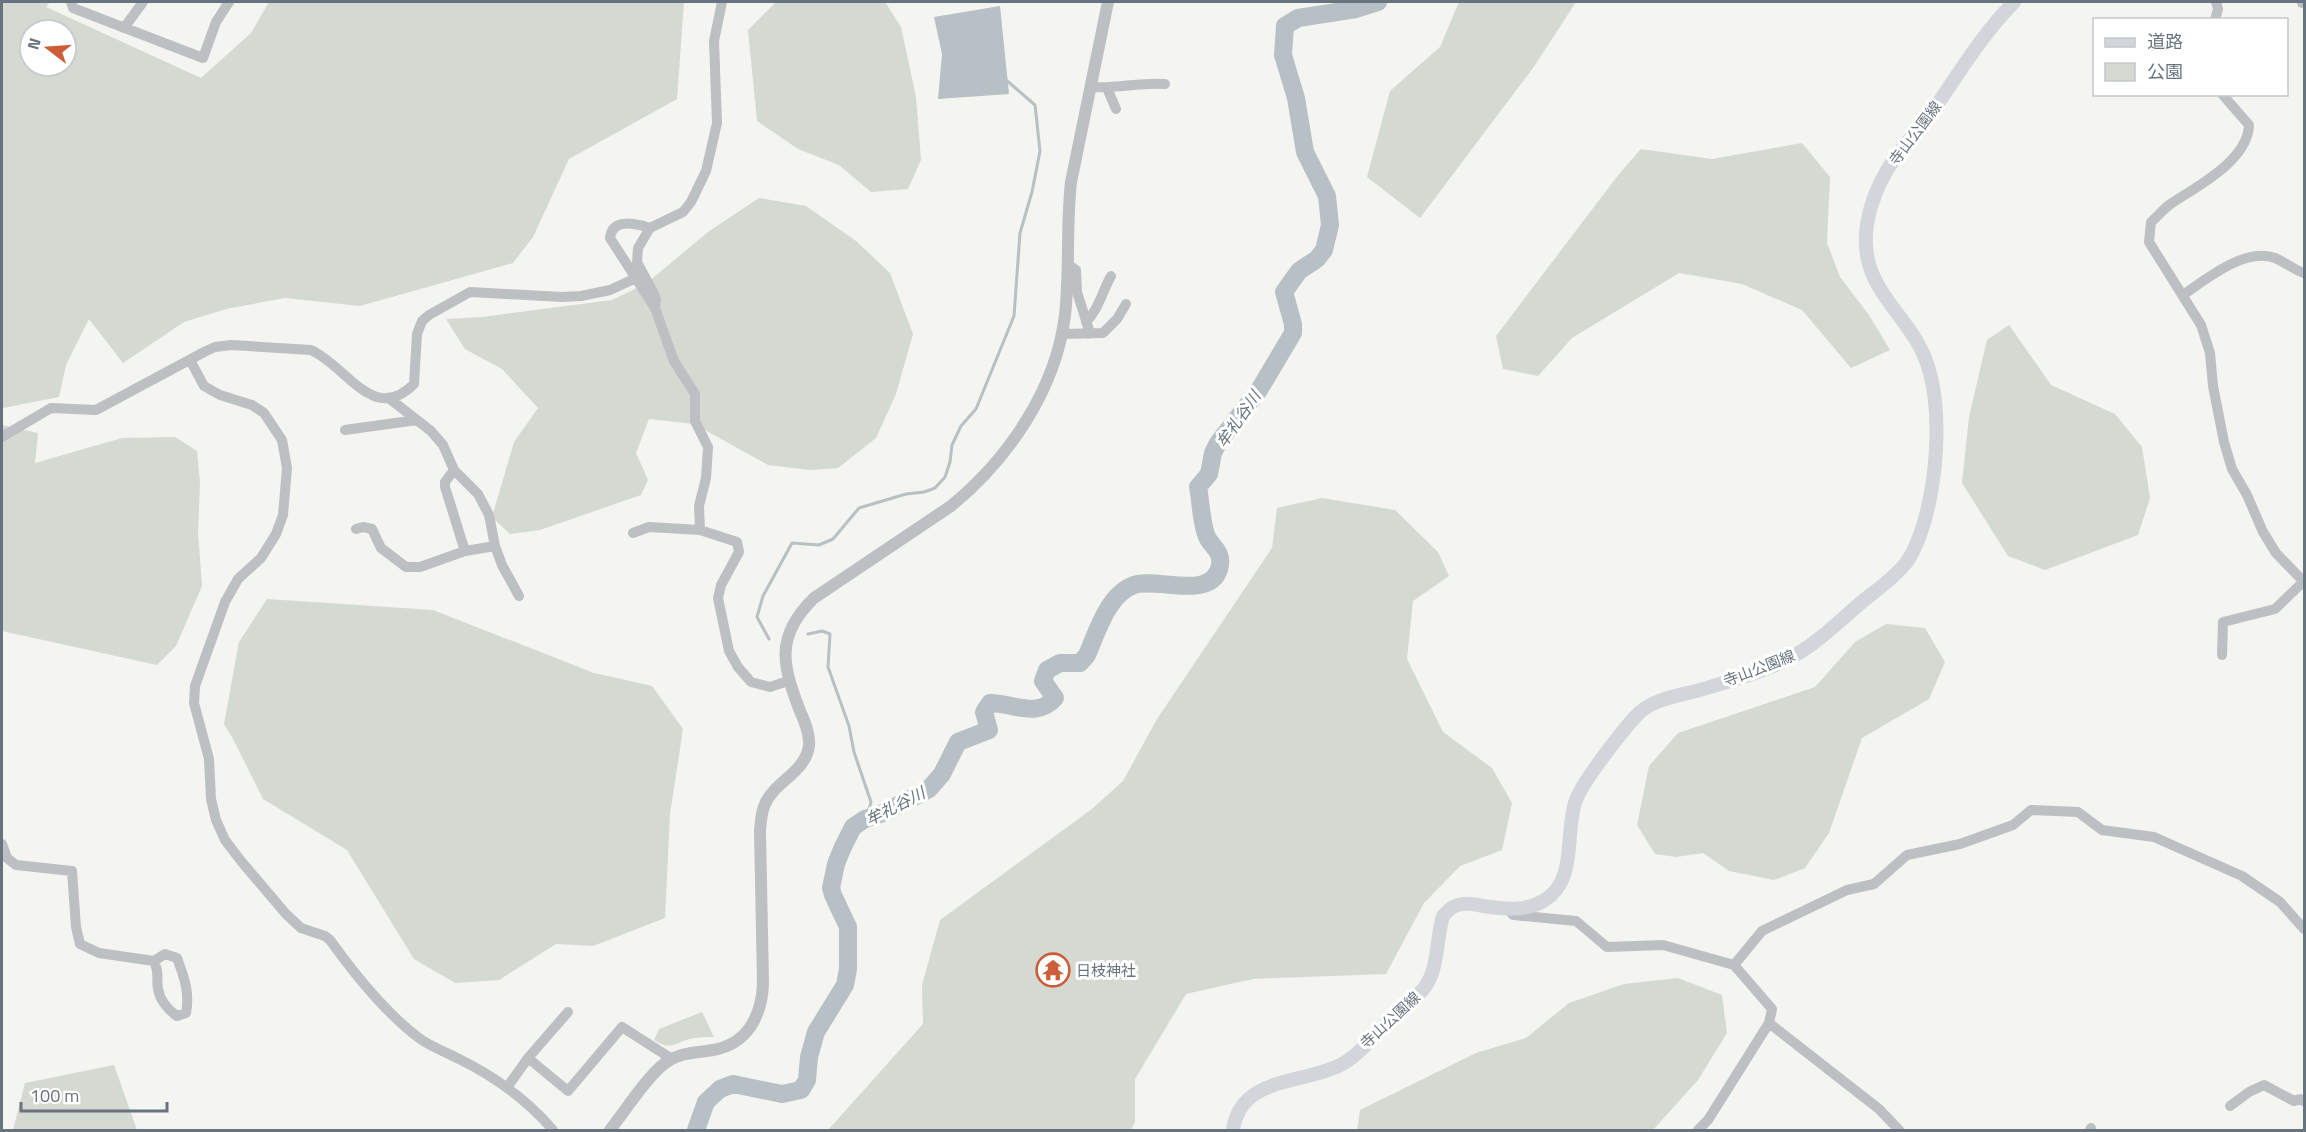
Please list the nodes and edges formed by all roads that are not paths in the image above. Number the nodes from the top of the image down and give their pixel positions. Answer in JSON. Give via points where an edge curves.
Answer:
{"nodes":[{"id":1,"x":71,"y":2,"type":"edge"},
{"id":2,"x":143,"y":2,"type":"edge"},
{"id":3,"x":229,"y":2,"type":"edge"},
{"id":4,"x":722,"y":2,"type":"edge"},
{"id":5,"x":1108,"y":2,"type":"edge"},
{"id":6,"x":2014,"y":2,"type":"edge"},
{"id":7,"x":2216,"y":2,"type":"edge"},
{"id":8,"x":2216,"y":18,"type":"edge"},
{"id":9,"x":124,"y":28,"type":"junction"},
{"id":10,"x":1166,"y":84,"type":"dead end"},
{"id":11,"x":1091,"y":87,"type":"junction"},
{"id":12,"x":1107,"y":88,"type":"junction"},
{"id":13,"x":2224,"y":96,"type":"edge"},
{"id":14,"x":1116,"y":109,"type":"dead end"},
{"id":15,"x":650,"y":228,"type":"junction"},
{"id":16,"x":1067,"y":264,"type":"junction"},
{"id":17,"x":2304,"y":273,"type":"edge"},
{"id":18,"x":1111,"y":276,"type":"dead end"},
{"id":19,"x":636,"y":278,"type":"junction"},
{"id":20,"x":2183,"y":295,"type":"junction"},
{"id":21,"x":1126,"y":304,"type":"dead end"},
{"id":22,"x":655,"y":308,"type":"junction"},
{"id":23,"x":1086,"y":322,"type":"junction"},
{"id":24,"x":1062,"y":334,"type":"junction"},
{"id":25,"x":1088,"y":334,"type":"junction"},
{"id":26,"x":190,"y":360,"type":"junction"},
{"id":27,"x":390,"y":399,"type":"junction"},
{"id":28,"x":417,"y":420,"type":"junction"},
{"id":29,"x":345,"y":430,"type":"dead end"},
{"id":30,"x":2,"y":437,"type":"edge"},
{"id":31,"x":454,"y":470,"type":"junction"},
{"id":32,"x":356,"y":529,"type":"dead end"},
{"id":33,"x":700,"y":530,"type":"junction"},
{"id":34,"x":633,"y":533,"type":"dead end"},
{"id":35,"x":495,"y":546,"type":"junction"},
{"id":36,"x":465,"y":551,"type":"junction"},
{"id":37,"x":2304,"y":581,"type":"edge"},
{"id":38,"x":519,"y":596,"type":"dead end"},
{"id":39,"x":2222,"y":655,"type":"dead end"},
{"id":40,"x":788,"y":681,"type":"junction"},
{"id":41,"x":2,"y":844,"type":"edge"},
{"id":42,"x":1509,"y":910,"type":"junction"},
{"id":43,"x":2304,"y":928,"type":"edge"},
{"id":44,"x":154,"y":961,"type":"junction"},
{"id":45,"x":1734,"y":965,"type":"junction"},
{"id":46,"x":568,"y":1012,"type":"dead end"},
{"id":47,"x":1769,"y":1023,"type":"junction"},
{"id":48,"x":528,"y":1058,"type":"junction"},
{"id":49,"x":672,"y":1059,"type":"junction"},
{"id":50,"x":508,"y":1086,"type":"junction"},
{"id":51,"x":2304,"y":1101,"type":"edge"},
{"id":52,"x":2230,"y":1106,"type":"dead end"},
{"id":53,"x":553,"y":1131,"type":"edge"},
{"id":54,"x":610,"y":1131,"type":"edge"},
{"id":55,"x":1233,"y":1131,"type":"edge"},
{"id":56,"x":1698,"y":1131,"type":"edge"},
{"id":57,"x":1899,"y":1131,"type":"edge"}],
"edges":[{"from":1,"to":9,"type":"street","via":[[73,8]]},
{"from":2,"to":9,"type":"street"},
{"from":3,"to":9,"type":"street","via":[[216,22],[203,58]]},
{"from":4,"to":15,"type":"street","via":[[714,41],[717,123],[706,171],[683,212]]},
{"from":5,"to":11,"type":"street"},
{"from":6,"to":42,"type":"main road","name":"寺山公園線","via":[[1978,42],[1933,111],[1895,157],[1879,184],[1868,221],[1866,245],[1871,270],[1920,346],[1933,394],[1934,477],[1918,542],[1890,579],[1805,650],[1772,666],[1662,699],[1642,709],[1577,799],[1562,882],[1542,902]]},
{"from":7,"to":8,"type":"street"},
{"from":10,"to":12,"type":"street","via":[[1144,82]]},
{"from":11,"to":12,"type":"street"},
{"from":11,"to":16,"type":"street","via":[[1070,192]]},
{"from":12,"to":14,"type":"street"},
{"from":13,"to":20,"type":"street","via":[[2249,125],[2249,135],[2231,160],[2151,222],[2149,242]]},
{"from":15,"to":19,"type":"street","via":[[629,222],[610,233]]},
{"from":15,"to":22,"type":"street","via":[[638,248],[637,262],[653,292]]},
{"from":16,"to":23,"type":"street","via":[[1076,270],[1077,292]]},
{"from":16,"to":24,"type":"street"},
{"from":17,"to":20,"type":"street","via":[[2273,257],[2252,258],[2224,266]]},
{"from":18,"to":23,"type":"street","via":[[1096,312]]},
{"from":19,"to":22,"type":"street"},
{"from":19,"to":27,"type":"street","via":[[610,290],[581,296],[470,292],[422,321],[417,334],[414,384]]},
{"from":20,"to":37,"type":"street","via":[[2201,325],[2210,353],[2217,409],[2232,469],[2276,553]]},
{"from":21,"to":25,"type":"street","via":[[1103,333]]},
{"from":22,"to":33,"type":"street","via":[[674,361],[695,394],[695,421],[708,447],[699,506]]},
{"from":23,"to":25,"type":"street"},
{"from":24,"to":25,"type":"street"},
{"from":24,"to":40,"type":"street","via":[[1040,398],[981,480],[951,506],[827,588],[801,610],[787,642]]},
{"from":26,"to":27,"type":"street","via":[[223,345],[311,350],[371,396]]},
{"from":26,"to":30,"type":"street","via":[[96,410],[51,408]]},
{"from":26,"to":50,"type":"street","via":[[204,386],[264,413],[282,440],[287,468],[283,515],[276,534],[261,558],[238,579],[225,602],[195,686],[194,703],[209,759],[216,820],[225,840],[286,914],[301,928],[330,940],[354,973],[408,1028],[426,1043]]},
{"from":27,"to":28,"type":"street"},
{"from":28,"to":29,"type":"street"},
{"from":28,"to":31,"type":"street","via":[[443,445]]},
{"from":31,"to":35,"type":"street","via":[[478,494],[489,515]]},
{"from":31,"to":36,"type":"street","via":[[445,487]]},
{"from":32,"to":36,"type":"street","via":[[372,530],[381,548],[406,567],[420,567]]},
{"from":33,"to":34,"type":"street","via":[[649,527]]},
{"from":33,"to":40,"type":"street","via":[[736,543],[739,552],[718,598],[729,651],[738,667],[751,682],[770,687]]},
{"from":35,"to":36,"type":"street"},
{"from":35,"to":38,"type":"street"},
{"from":37,"to":39,"type":"street","via":[[2275,609],[2223,622]]},
{"from":40,"to":49,"type":"street","via":[[809,745],[805,759],[770,796],[762,815],[762,1002],[757,1018],[740,1039],[714,1050]]},
{"from":41,"to":44,"type":"street","via":[[7,858],[16,865],[72,871],[80,944],[99,953]]},
{"from":42,"to":45,"type":"street","via":[[1513,915],[1576,921],[1607,947],[1663,945]]},
{"from":42,"to":55,"type":"main road","name":"寺山公園線","via":[[1463,903],[1449,910],[1443,916],[1433,971],[1424,988],[1346,1061],[1260,1091],[1244,1104]]},
{"from":43,"to":45,"type":"street","via":[[2280,902],[2242,876],[2154,837],[2102,830],[2078,812],[2031,810],[2013,825],[1960,844],[1907,855],[1874,884],[1847,890],[1762,931]]},
{"from":44,"to":44,"type":"street","via":[[165,954],[177,957],[189,998],[186,1013],[177,1016],[168,1009],[158,990],[159,972]]},
{"from":45,"to":47,"type":"street","via":[[1772,1009]]},
{"from":46,"to":48,"type":"street"},
{"from":47,"to":56,"type":"street"},
{"from":47,"to":57,"type":"street","via":[[1879,1109]]},
{"from":48,"to":49,"type":"street","via":[[568,1091],[621,1027]]},
{"from":48,"to":50,"type":"street"},
{"from":49,"to":54,"type":"street","via":[[653,1075]]},
{"from":50,"to":53,"type":"street"},
{"from":51,"to":52,"type":"street","via":[[2294,1101],[2264,1085]]}]}
